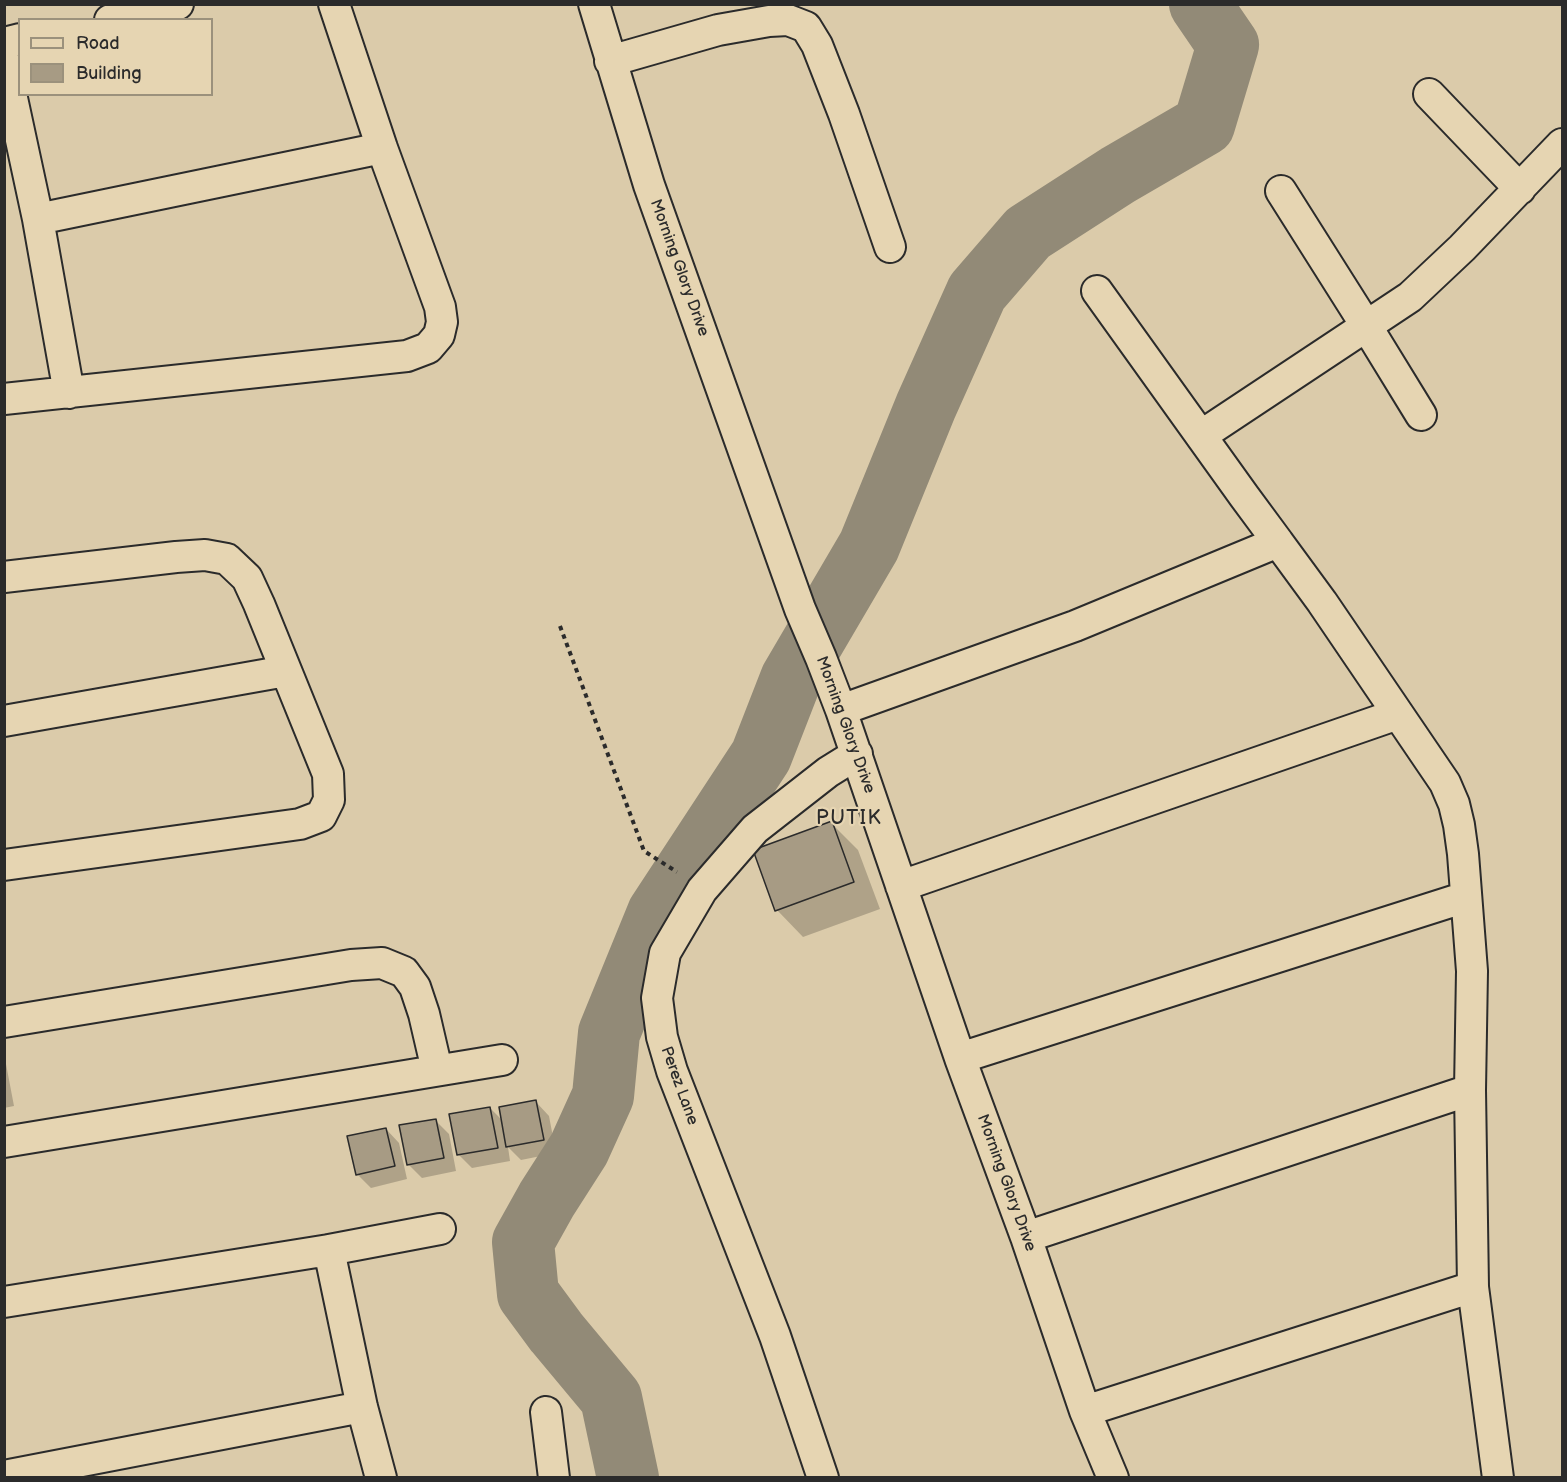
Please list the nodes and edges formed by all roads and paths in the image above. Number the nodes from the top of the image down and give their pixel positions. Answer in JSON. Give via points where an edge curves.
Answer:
{"nodes":[{"id":1,"x":178,"y":4,"type":"edge"},
{"id":2,"x":334,"y":4,"type":"edge"},
{"id":3,"x":594,"y":4,"type":"edge"},
{"id":4,"x":118,"y":18,"type":"edge"},
{"id":5,"x":4,"y":61,"type":"edge"},
{"id":6,"x":610,"y":61,"type":"junction"},
{"id":7,"x":1429,"y":94,"type":"dead end"},
{"id":8,"x":1563,"y":144,"type":"edge"},
{"id":9,"x":382,"y":148,"type":"junction"},
{"id":10,"x":1520,"y":189,"type":"junction"},
{"id":11,"x":1281,"y":191,"type":"dead end"},
{"id":12,"x":38,"y":219,"type":"junction"},
{"id":13,"x":890,"y":247,"type":"dead end"},
{"id":14,"x":1097,"y":291,"type":"dead end"},
{"id":15,"x":1367,"y":327,"type":"junction"},
{"id":16,"x":69,"y":393,"type":"junction"},
{"id":17,"x":4,"y":399,"type":"edge"},
{"id":18,"x":1421,"y":415,"type":"dead end"},
{"id":19,"x":1202,"y":435,"type":"junction"},
{"id":20,"x":1278,"y":542,"type":"junction"},
{"id":21,"x":4,"y":577,"type":"edge"},
{"id":22,"x":560,"y":626,"type":"dead end"},
{"id":23,"x":286,"y":671,"type":"junction"},
{"id":24,"x":841,"y":710,"type":"junction"},
{"id":25,"x":1398,"y":714,"type":"junction"},
{"id":26,"x":4,"y":721,"type":"edge"},
{"id":27,"x":857,"y":754,"type":"junction"},
{"id":28,"x":4,"y":865,"type":"edge"},
{"id":29,"x":679,"y":873,"type":"dead end"},
{"id":30,"x":901,"y":886,"type":"junction"},
{"id":31,"x":1466,"y":897,"type":"junction"},
{"id":32,"x":4,"y":1022,"type":"edge"},
{"id":33,"x":960,"y":1058,"type":"junction"},
{"id":34,"x":502,"y":1060,"type":"dead end"},
{"id":35,"x":437,"y":1070,"type":"junction"},
{"id":36,"x":1470,"y":1090,"type":"junction"},
{"id":37,"x":4,"y":1143,"type":"edge"},
{"id":38,"x":440,"y":1228,"type":"dead end"},
{"id":39,"x":1026,"y":1237,"type":"junction"},
{"id":40,"x":329,"y":1250,"type":"junction"},
{"id":41,"x":1473,"y":1287,"type":"junction"},
{"id":42,"x":4,"y":1302,"type":"edge"},
{"id":43,"x":362,"y":1407,"type":"junction"},
{"id":44,"x":1085,"y":1411,"type":"junction"},
{"id":45,"x":546,"y":1412,"type":"dead end"},
{"id":46,"x":4,"y":1476,"type":"edge"},
{"id":47,"x":381,"y":1478,"type":"edge"},
{"id":48,"x":554,"y":1478,"type":"edge"},
{"id":49,"x":823,"y":1478,"type":"edge"},
{"id":50,"x":1113,"y":1478,"type":"edge"},
{"id":51,"x":1498,"y":1478,"type":"edge"}],
"edges":[{"from":1,"to":4,"type":"street"},
{"from":2,"to":9,"type":"street"},
{"from":3,"to":6,"type":"street","name":"Morning Glory Drive"},
{"from":5,"to":12,"type":"street"},
{"from":6,"to":13,"type":"street","via":[[718,30],[768,21],[788,20],[806,27],[844,114]]},
{"from":6,"to":24,"type":"street","name":"Morning Glory Drive","via":[[653,196],[800,609]]},
{"from":7,"to":10,"type":"street"},
{"from":8,"to":10,"type":"street"},
{"from":9,"to":12,"type":"street"},
{"from":9,"to":16,"type":"street","via":[[440,307],[439,334],[428,348],[407,356]]},
{"from":10,"to":15,"type":"street","via":[[1410,297]]},
{"from":11,"to":15,"type":"street"},
{"from":12,"to":16,"type":"street"},
{"from":14,"to":19,"type":"street"},
{"from":15,"to":18,"type":"street"},
{"from":15,"to":19,"type":"street"},
{"from":16,"to":17,"type":"street"},
{"from":19,"to":20,"type":"street"},
{"from":20,"to":24,"type":"street","via":[[1075,626]]},
{"from":20,"to":25,"type":"street"},
{"from":21,"to":23,"type":"street","via":[[176,557],[205,555],[227,560],[247,578]]},
{"from":22,"to":29,"type":"path","via":[[644,851]]},
{"from":23,"to":26,"type":"street"},
{"from":23,"to":28,"type":"street","via":[[328,774],[329,800],[321,816],[300,824]]},
{"from":24,"to":27,"type":"street","name":"Morning Glory Drive"},
{"from":25,"to":30,"type":"street"},
{"from":25,"to":31,"type":"street","via":[[1445,783],[1454,804]]},
{"from":27,"to":30,"type":"street","name":"Morning Glory Drive"},
{"from":27,"to":49,"type":"street","name":"Perez Lane","via":[[755,829],[702,890],[665,953],[657,999],[672,1071],[775,1336]]},
{"from":30,"to":33,"type":"street","name":"Morning Glory Drive"},
{"from":31,"to":33,"type":"street"},
{"from":31,"to":36,"type":"street","via":[[1472,971]]},
{"from":32,"to":35,"type":"street","via":[[382,963],[404,972],[415,987]]},
{"from":33,"to":39,"type":"street","name":"Morning Glory Drive"},
{"from":34,"to":35,"type":"street"},
{"from":35,"to":37,"type":"street"},
{"from":36,"to":39,"type":"street"},
{"from":36,"to":41,"type":"street"},
{"from":38,"to":40,"type":"street"},
{"from":39,"to":44,"type":"street","name":"Morning Glory Drive"},
{"from":40,"to":42,"type":"street"},
{"from":40,"to":43,"type":"street"},
{"from":41,"to":44,"type":"street"},
{"from":41,"to":51,"type":"street"},
{"from":43,"to":46,"type":"street"},
{"from":43,"to":47,"type":"street"},
{"from":44,"to":50,"type":"street","name":"Morning Glory Drive"},
{"from":45,"to":48,"type":"street"}]}
